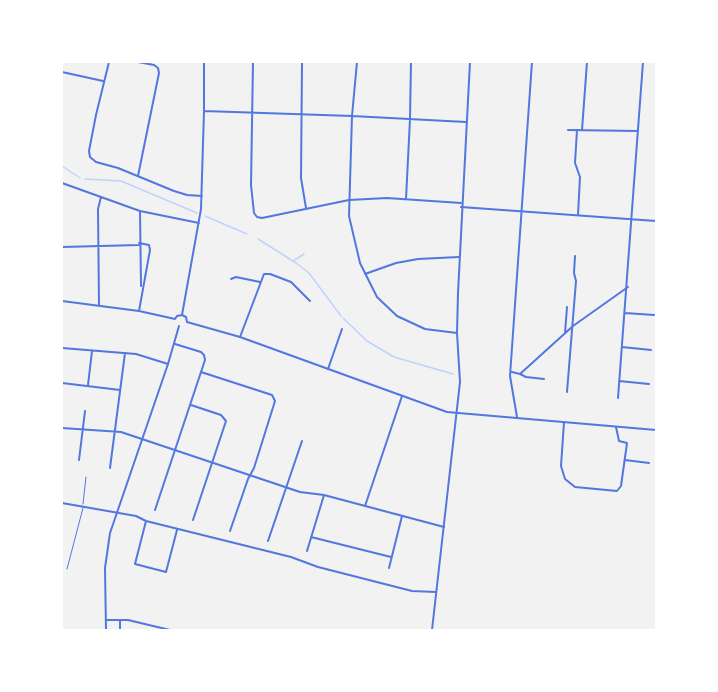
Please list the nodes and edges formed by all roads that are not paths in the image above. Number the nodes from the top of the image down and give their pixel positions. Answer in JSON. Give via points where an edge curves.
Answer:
{"nodes":[{"id":1,"x":109,"y":62,"type":"edge"},
{"id":2,"x":138,"y":62,"type":"edge"},
{"id":3,"x":204,"y":62,"type":"edge"},
{"id":4,"x":254,"y":62,"type":"edge"},
{"id":5,"x":303,"y":62,"type":"edge"},
{"id":6,"x":357,"y":62,"type":"edge"},
{"id":7,"x":411,"y":62,"type":"edge"},
{"id":8,"x":470,"y":62,"type":"edge"},
{"id":9,"x":532,"y":62,"type":"edge"},
{"id":10,"x":587,"y":62,"type":"edge"},
{"id":11,"x":643,"y":62,"type":"edge"},
{"id":12,"x":62,"y":72,"type":"edge"},
{"id":13,"x":103,"y":81,"type":"junction"},
{"id":14,"x":204,"y":111,"type":"junction"},
{"id":15,"x":254,"y":113,"type":"junction"},
{"id":16,"x":303,"y":114,"type":"junction"},
{"id":17,"x":352,"y":116,"type":"junction"},
{"id":18,"x":411,"y":119,"type":"junction"},
{"id":19,"x":466,"y":122,"type":"junction"},
{"id":20,"x":568,"y":130,"type":"dead end"},
{"id":21,"x":577,"y":130,"type":"junction"},
{"id":22,"x":582,"y":130,"type":"junction"},
{"id":23,"x":638,"y":131,"type":"junction"},
{"id":24,"x":138,"y":176,"type":"junction"},
{"id":25,"x":62,"y":183,"type":"edge"},
{"id":26,"x":62,"y":189,"type":"edge"},
{"id":27,"x":202,"y":196,"type":"junction"},
{"id":28,"x":101,"y":197,"type":"junction"},
{"id":29,"x":406,"y":199,"type":"junction"},
{"id":30,"x":349,"y":200,"type":"junction"},
{"id":31,"x":462,"y":203,"type":"junction"},
{"id":32,"x":461,"y":207,"type":"junction"},
{"id":33,"x":306,"y":208,"type":"junction"},
{"id":34,"x":141,"y":211,"type":"junction"},
{"id":35,"x":522,"y":211,"type":"junction"},
{"id":36,"x":578,"y":215,"type":"junction"},
{"id":37,"x":632,"y":219,"type":"junction"},
{"id":38,"x":657,"y":221,"type":"edge"},
{"id":39,"x":199,"y":223,"type":"junction"},
{"id":40,"x":139,"y":244,"type":"junction"},
{"id":41,"x":99,"y":246,"type":"junction"},
{"id":42,"x":62,"y":247,"type":"edge"},
{"id":43,"x":575,"y":256,"type":"dead end"},
{"id":44,"x":459,"y":257,"type":"junction"},
{"id":45,"x":365,"y":274,"type":"junction"},
{"id":46,"x":231,"y":279,"type":"dead end"},
{"id":47,"x":260,"y":282,"type":"junction"},
{"id":48,"x":628,"y":287,"type":"junction"},
{"id":49,"x":142,"y":288,"type":"junction"},
{"id":50,"x":62,"y":301,"type":"edge"},
{"id":51,"x":310,"y":301,"type":"dead end"},
{"id":52,"x":99,"y":306,"type":"junction"},
{"id":53,"x":567,"y":308,"type":"dead end"},
{"id":54,"x":139,"y":311,"type":"junction"},
{"id":55,"x":625,"y":313,"type":"junction"},
{"id":56,"x":182,"y":315,"type":"junction"},
{"id":57,"x":654,"y":315,"type":"dead end"},
{"id":58,"x":175,"y":319,"type":"junction"},
{"id":59,"x":187,"y":322,"type":"junction"},
{"id":60,"x":179,"y":326,"type":"junction"},
{"id":61,"x":573,"y":326,"type":"junction"},
{"id":62,"x":342,"y":329,"type":"dead end"},
{"id":63,"x":457,"y":333,"type":"junction"},
{"id":64,"x":565,"y":333,"type":"junction"},
{"id":65,"x":240,"y":337,"type":"junction"},
{"id":66,"x":175,"y":344,"type":"junction"},
{"id":67,"x":622,"y":347,"type":"junction"},
{"id":68,"x":62,"y":348,"type":"edge"},
{"id":69,"x":651,"y":350,"type":"dead end"},
{"id":70,"x":92,"y":351,"type":"junction"},
{"id":71,"x":125,"y":352,"type":"junction"},
{"id":72,"x":168,"y":364,"type":"junction"},
{"id":73,"x":328,"y":369,"type":"junction"},
{"id":74,"x":511,"y":371,"type":"junction"},
{"id":75,"x":201,"y":372,"type":"junction"},
{"id":76,"x":520,"y":374,"type":"junction"},
{"id":77,"x":544,"y":379,"type":"dead end"},
{"id":78,"x":620,"y":381,"type":"junction"},
{"id":79,"x":62,"y":384,"type":"edge"},
{"id":80,"x":649,"y":384,"type":"dead end"},
{"id":81,"x":88,"y":386,"type":"junction"},
{"id":82,"x":120,"y":390,"type":"junction"},
{"id":83,"x":62,"y":392,"type":"edge"},
{"id":84,"x":567,"y":392,"type":"dead end"},
{"id":85,"x":402,"y":396,"type":"junction"},
{"id":86,"x":618,"y":398,"type":"dead end"},
{"id":87,"x":190,"y":405,"type":"junction"},
{"id":88,"x":85,"y":411,"type":"dead end"},
{"id":89,"x":456,"y":413,"type":"junction"},
{"id":90,"x":517,"y":418,"type":"junction"},
{"id":91,"x":564,"y":422,"type":"junction"},
{"id":92,"x":616,"y":427,"type":"junction"},
{"id":93,"x":62,"y":428,"type":"edge"},
{"id":94,"x":83,"y":429,"type":"junction"},
{"id":95,"x":115,"y":430,"type":"junction"},
{"id":96,"x":657,"y":430,"type":"edge"},
{"id":97,"x":143,"y":439,"type":"junction"},
{"id":98,"x":302,"y":441,"type":"dead end"},
{"id":99,"x":175,"y":450,"type":"junction"},
{"id":100,"x":79,"y":460,"type":"dead end"},
{"id":101,"x":625,"y":460,"type":"junction"},
{"id":102,"x":212,"y":462,"type":"junction"},
{"id":103,"x":649,"y":463,"type":"dead end"},
{"id":104,"x":110,"y":468,"type":"dead end"},
{"id":105,"x":250,"y":475,"type":"junction"},
{"id":106,"x":86,"y":477,"type":"dead end"},
{"id":107,"x":286,"y":488,"type":"junction"},
{"id":108,"x":324,"y":495,"type":"junction"},
{"id":109,"x":62,"y":503,"type":"edge"},
{"id":110,"x":83,"y":506,"type":"junction"},
{"id":111,"x":365,"y":506,"type":"junction"},
{"id":112,"x":155,"y":510,"type":"dead end"},
{"id":113,"x":117,"y":512,"type":"junction"},
{"id":114,"x":402,"y":516,"type":"junction"},
{"id":115,"x":193,"y":520,"type":"dead end"},
{"id":116,"x":146,"y":521,"type":"junction"},
{"id":117,"x":444,"y":527,"type":"junction"},
{"id":118,"x":178,"y":529,"type":"junction"},
{"id":119,"x":230,"y":531,"type":"dead end"},
{"id":120,"x":311,"y":537,"type":"junction"},
{"id":121,"x":268,"y":541,"type":"dead end"},
{"id":122,"x":307,"y":551,"type":"dead end"},
{"id":123,"x":391,"y":557,"type":"junction"},
{"id":124,"x":389,"y":568,"type":"dead end"},
{"id":125,"x":67,"y":569,"type":"dead end"},
{"id":126,"x":436,"y":592,"type":"junction"},
{"id":127,"x":106,"y":620,"type":"junction"},
{"id":128,"x":120,"y":620,"type":"junction"},
{"id":129,"x":106,"y":630,"type":"edge"},
{"id":130,"x":120,"y":630,"type":"edge"},
{"id":131,"x":170,"y":630,"type":"edge"},
{"id":132,"x":432,"y":630,"type":"edge"}],
"edges":[{"from":1,"to":13,"type":"street"},
{"from":2,"to":24,"type":"street","via":[[158,68],[159,73]]},
{"from":3,"to":14,"type":"street"},
{"from":4,"to":15,"type":"street"},
{"from":5,"to":16,"type":"street"},
{"from":6,"to":17,"type":"street"},
{"from":7,"to":18,"type":"street"},
{"from":8,"to":19,"type":"street"},
{"from":9,"to":35,"type":"street"},
{"from":10,"to":22,"type":"street"},
{"from":11,"to":23,"type":"street"},
{"from":12,"to":13,"type":"street"},
{"from":13,"to":24,"type":"street","via":[[90,157]]},
{"from":14,"to":15,"type":"street"},
{"from":14,"to":27,"type":"street"},
{"from":15,"to":16,"type":"street"},
{"from":15,"to":33,"type":"street","via":[[251,185],[256,218]]},
{"from":16,"to":17,"type":"street"},
{"from":16,"to":33,"type":"street","via":[[301,178]]},
{"from":17,"to":18,"type":"street"},
{"from":17,"to":30,"type":"street"},
{"from":18,"to":19,"type":"street"},
{"from":18,"to":29,"type":"street"},
{"from":19,"to":31,"type":"street"},
{"from":20,"to":21,"type":"street"},
{"from":21,"to":22,"type":"street"},
{"from":21,"to":36,"type":"street"},
{"from":22,"to":23,"type":"street"},
{"from":23,"to":37,"type":"street"},
{"from":24,"to":27,"type":"street","via":[[181,194]]},
{"from":25,"to":26,"type":"street"},
{"from":25,"to":28,"type":"street"},
{"from":27,"to":39,"type":"street"},
{"from":28,"to":34,"type":"street"},
{"from":28,"to":41,"type":"street"},
{"from":29,"to":30,"type":"street"},
{"from":29,"to":31,"type":"street"},
{"from":30,"to":33,"type":"street"},
{"from":30,"to":45,"type":"street","via":[[355,247]]},
{"from":31,"to":32,"type":"street"},
{"from":32,"to":35,"type":"street"},
{"from":32,"to":44,"type":"street"},
{"from":34,"to":39,"type":"street"},
{"from":34,"to":40,"type":"street"},
{"from":35,"to":36,"type":"street"},
{"from":35,"to":74,"type":"street"},
{"from":36,"to":37,"type":"street"},
{"from":37,"to":38,"type":"street"},
{"from":37,"to":48,"type":"street"},
{"from":39,"to":56,"type":"street"},
{"from":40,"to":41,"type":"street"},
{"from":40,"to":49,"type":"street"},
{"from":40,"to":49,"type":"street","via":[[150,248]]},
{"from":41,"to":42,"type":"street"},
{"from":41,"to":52,"type":"street"},
{"from":43,"to":61,"type":"street"},
{"from":44,"to":45,"type":"street","via":[[430,257]]},
{"from":44,"to":63,"type":"street"},
{"from":45,"to":63,"type":"street","via":[[377,297],[397,316],[424,329]]},
{"from":46,"to":47,"type":"street"},
{"from":47,"to":51,"type":"street","via":[[264,274],[270,273],[291,282]]},
{"from":47,"to":65,"type":"street"},
{"from":48,"to":55,"type":"street"},
{"from":48,"to":61,"type":"street"},
{"from":49,"to":54,"type":"street"},
{"from":50,"to":52,"type":"street"},
{"from":52,"to":54,"type":"street"},
{"from":53,"to":64,"type":"street"},
{"from":54,"to":58,"type":"street"},
{"from":55,"to":57,"type":"street"},
{"from":55,"to":67,"type":"street"},
{"from":56,"to":58,"type":"street"},
{"from":56,"to":59,"type":"street"},
{"from":58,"to":60,"type":"street"},
{"from":59,"to":60,"type":"street"},
{"from":59,"to":65,"type":"street"},
{"from":60,"to":66,"type":"street"},
{"from":61,"to":64,"type":"street"},
{"from":61,"to":84,"type":"street"},
{"from":62,"to":73,"type":"street"},
{"from":63,"to":89,"type":"street","via":[[460,378]]},
{"from":64,"to":76,"type":"street"},
{"from":65,"to":73,"type":"street"},
{"from":66,"to":72,"type":"street"},
{"from":66,"to":75,"type":"street","via":[[204,354]]},
{"from":67,"to":69,"type":"street"},
{"from":67,"to":78,"type":"street"},
{"from":68,"to":70,"type":"street"},
{"from":70,"to":71,"type":"street"},
{"from":70,"to":81,"type":"street"},
{"from":71,"to":72,"type":"street"},
{"from":71,"to":82,"type":"street"},
{"from":72,"to":97,"type":"street"},
{"from":73,"to":85,"type":"street"},
{"from":74,"to":76,"type":"street"},
{"from":74,"to":90,"type":"street"},
{"from":75,"to":87,"type":"street"},
{"from":75,"to":105,"type":"street","via":[[275,398]]},
{"from":76,"to":77,"type":"street"},
{"from":78,"to":80,"type":"street"},
{"from":78,"to":86,"type":"street"},
{"from":79,"to":81,"type":"street"},
{"from":79,"to":83,"type":"street"},
{"from":81,"to":82,"type":"street"},
{"from":82,"to":95,"type":"street"},
{"from":85,"to":89,"type":"street"},
{"from":85,"to":111,"type":"street"},
{"from":87,"to":99,"type":"street"},
{"from":87,"to":102,"type":"street","via":[[226,420]]},
{"from":88,"to":94,"type":"street"},
{"from":89,"to":90,"type":"street"},
{"from":89,"to":117,"type":"street"},
{"from":90,"to":91,"type":"street"},
{"from":91,"to":92,"type":"street"},
{"from":91,"to":101,"type":"street","via":[[561,466],[571,485],[617,491]]},
{"from":92,"to":96,"type":"street"},
{"from":92,"to":101,"type":"street","via":[[619,441],[627,443]]},
{"from":93,"to":94,"type":"street"},
{"from":94,"to":95,"type":"street"},
{"from":94,"to":100,"type":"street"},
{"from":95,"to":97,"type":"street"},
{"from":95,"to":104,"type":"street"},
{"from":97,"to":99,"type":"street"},
{"from":97,"to":113,"type":"street"},
{"from":98,"to":107,"type":"street"},
{"from":99,"to":102,"type":"street"},
{"from":99,"to":112,"type":"street"},
{"from":101,"to":103,"type":"street"},
{"from":102,"to":105,"type":"street"},
{"from":102,"to":115,"type":"street"},
{"from":105,"to":107,"type":"street"},
{"from":105,"to":119,"type":"street"},
{"from":106,"to":110,"type":"lane"},
{"from":107,"to":108,"type":"street"},
{"from":107,"to":121,"type":"street"},
{"from":108,"to":111,"type":"street"},
{"from":108,"to":120,"type":"street"},
{"from":109,"to":110,"type":"street"},
{"from":110,"to":113,"type":"street"},
{"from":110,"to":125,"type":"lane"},
{"from":111,"to":114,"type":"street"},
{"from":113,"to":116,"type":"street"},
{"from":113,"to":127,"type":"street","via":[[106,554]]},
{"from":114,"to":117,"type":"street"},
{"from":114,"to":123,"type":"street"},
{"from":116,"to":118,"type":"street"},
{"from":116,"to":118,"type":"street","via":[[135,564],[166,572]]},
{"from":117,"to":126,"type":"street"},
{"from":118,"to":126,"type":"street","via":[[412,591]]},
{"from":120,"to":122,"type":"street"},
{"from":120,"to":123,"type":"street"},
{"from":123,"to":124,"type":"street"},
{"from":126,"to":132,"type":"street"},
{"from":127,"to":128,"type":"street"},
{"from":127,"to":129,"type":"street"},
{"from":128,"to":130,"type":"street"},
{"from":128,"to":131,"type":"street"}]}
